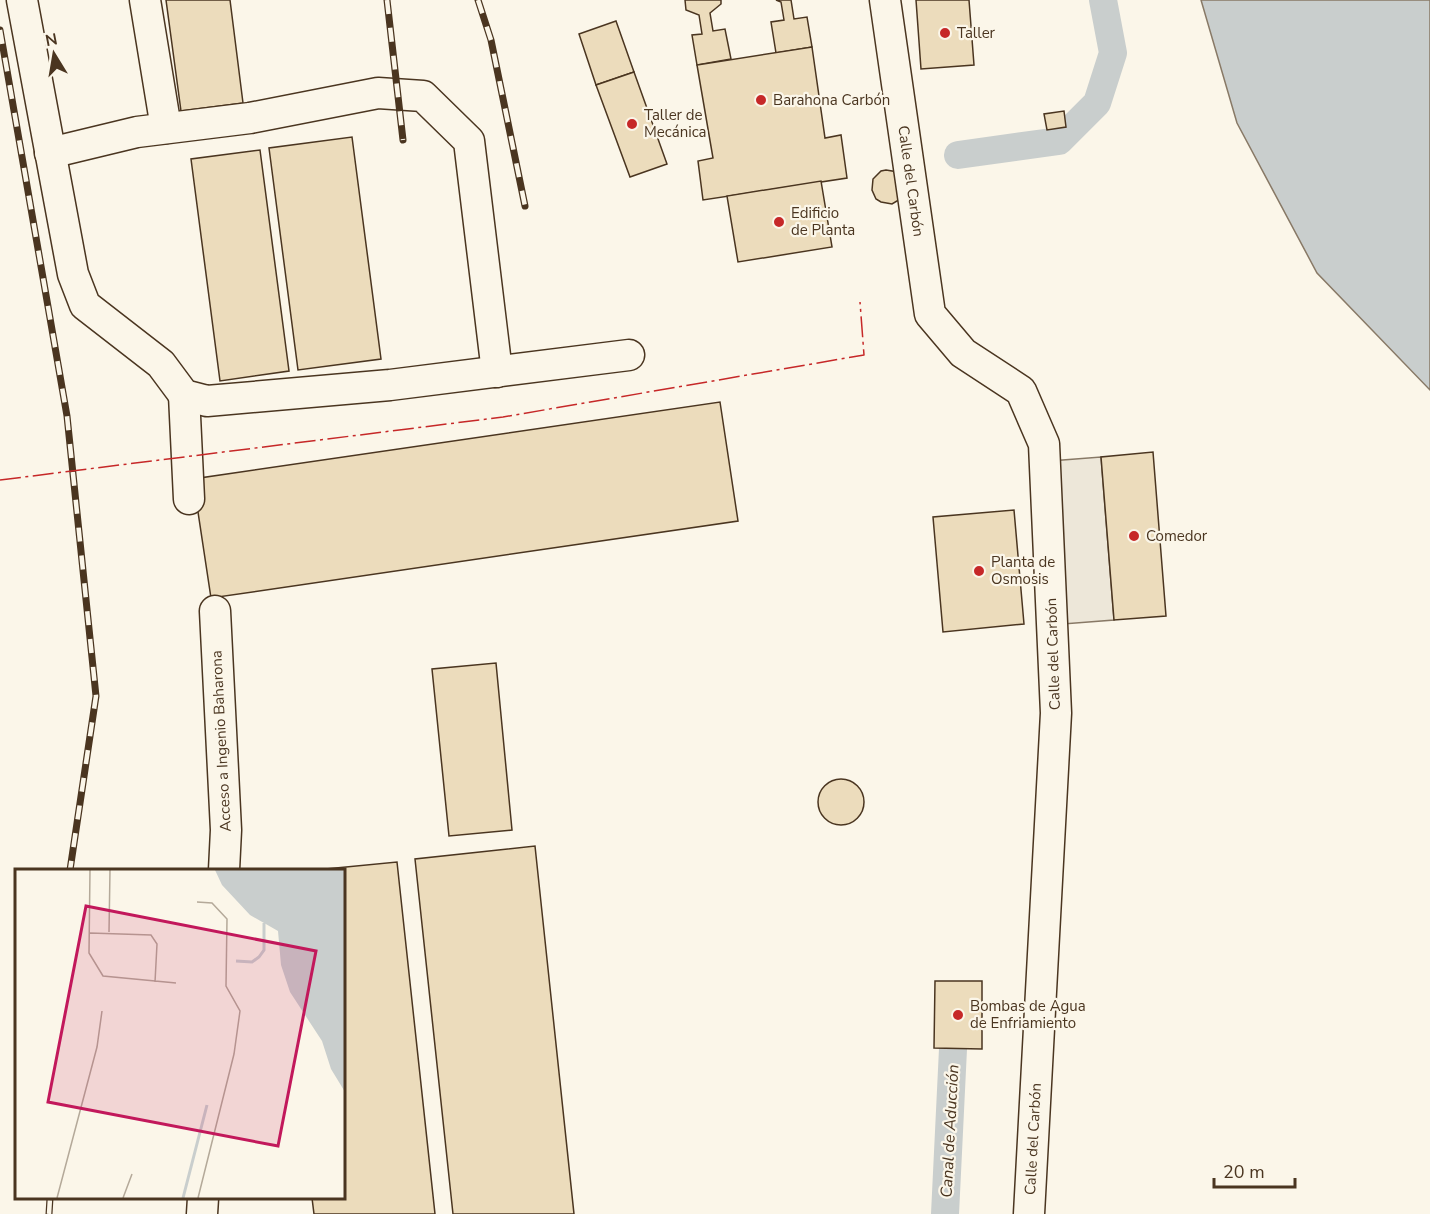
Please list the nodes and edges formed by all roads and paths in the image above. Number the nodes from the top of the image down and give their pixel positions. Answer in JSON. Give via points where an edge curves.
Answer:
{"nodes":[{"id":1,"x":22,"y":0,"type":"edge"},
{"id":2,"x":145,"y":0,"type":"edge"},
{"id":3,"x":885,"y":0,"type":"edge"},
{"id":4,"x":166,"y":128,"type":"junction"},
{"id":5,"x":50,"y":153,"type":"junction"},
{"id":6,"x":629,"y":355,"type":"dead end"},
{"id":7,"x":497,"y":372,"type":"junction"},
{"id":8,"x":184,"y":395,"type":"junction"},
{"id":9,"x":189,"y":499,"type":"dead end"},
{"id":10,"x":215,"y":611,"type":"dead end"},
{"id":11,"x":224,"y":869,"type":"edge"},
{"id":12,"x":203,"y":1199,"type":"edge"},
{"id":13,"x":202,"y":1214,"type":"edge"},
{"id":14,"x":1029,"y":1214,"type":"edge"}],
"edges":[{"from":1,"to":5,"type":"lane"},
{"from":2,"to":4,"type":"lane"},
{"from":3,"to":14,"type":"lane","name":"Calle del Carbón","via":[[930,314],[963,353],[1021,391],[1044,444],[1056,713]]},
{"from":4,"to":5,"type":"lane"},
{"from":4,"to":7,"type":"lane","via":[[250,118],[378,93],[423,96],[469,141]]},
{"from":5,"to":8,"type":"lane","via":[[73,274],[85,305],[161,364]]},
{"from":6,"to":7,"type":"lane"},
{"from":7,"to":8,"type":"lane","via":[[207,401]]},
{"from":8,"to":9,"type":"lane"},
{"from":10,"to":11,"type":"lane","name":"Acceso a Ingenio Baharona","via":[[226,830]]},
{"from":12,"to":13,"type":"lane"}]}
